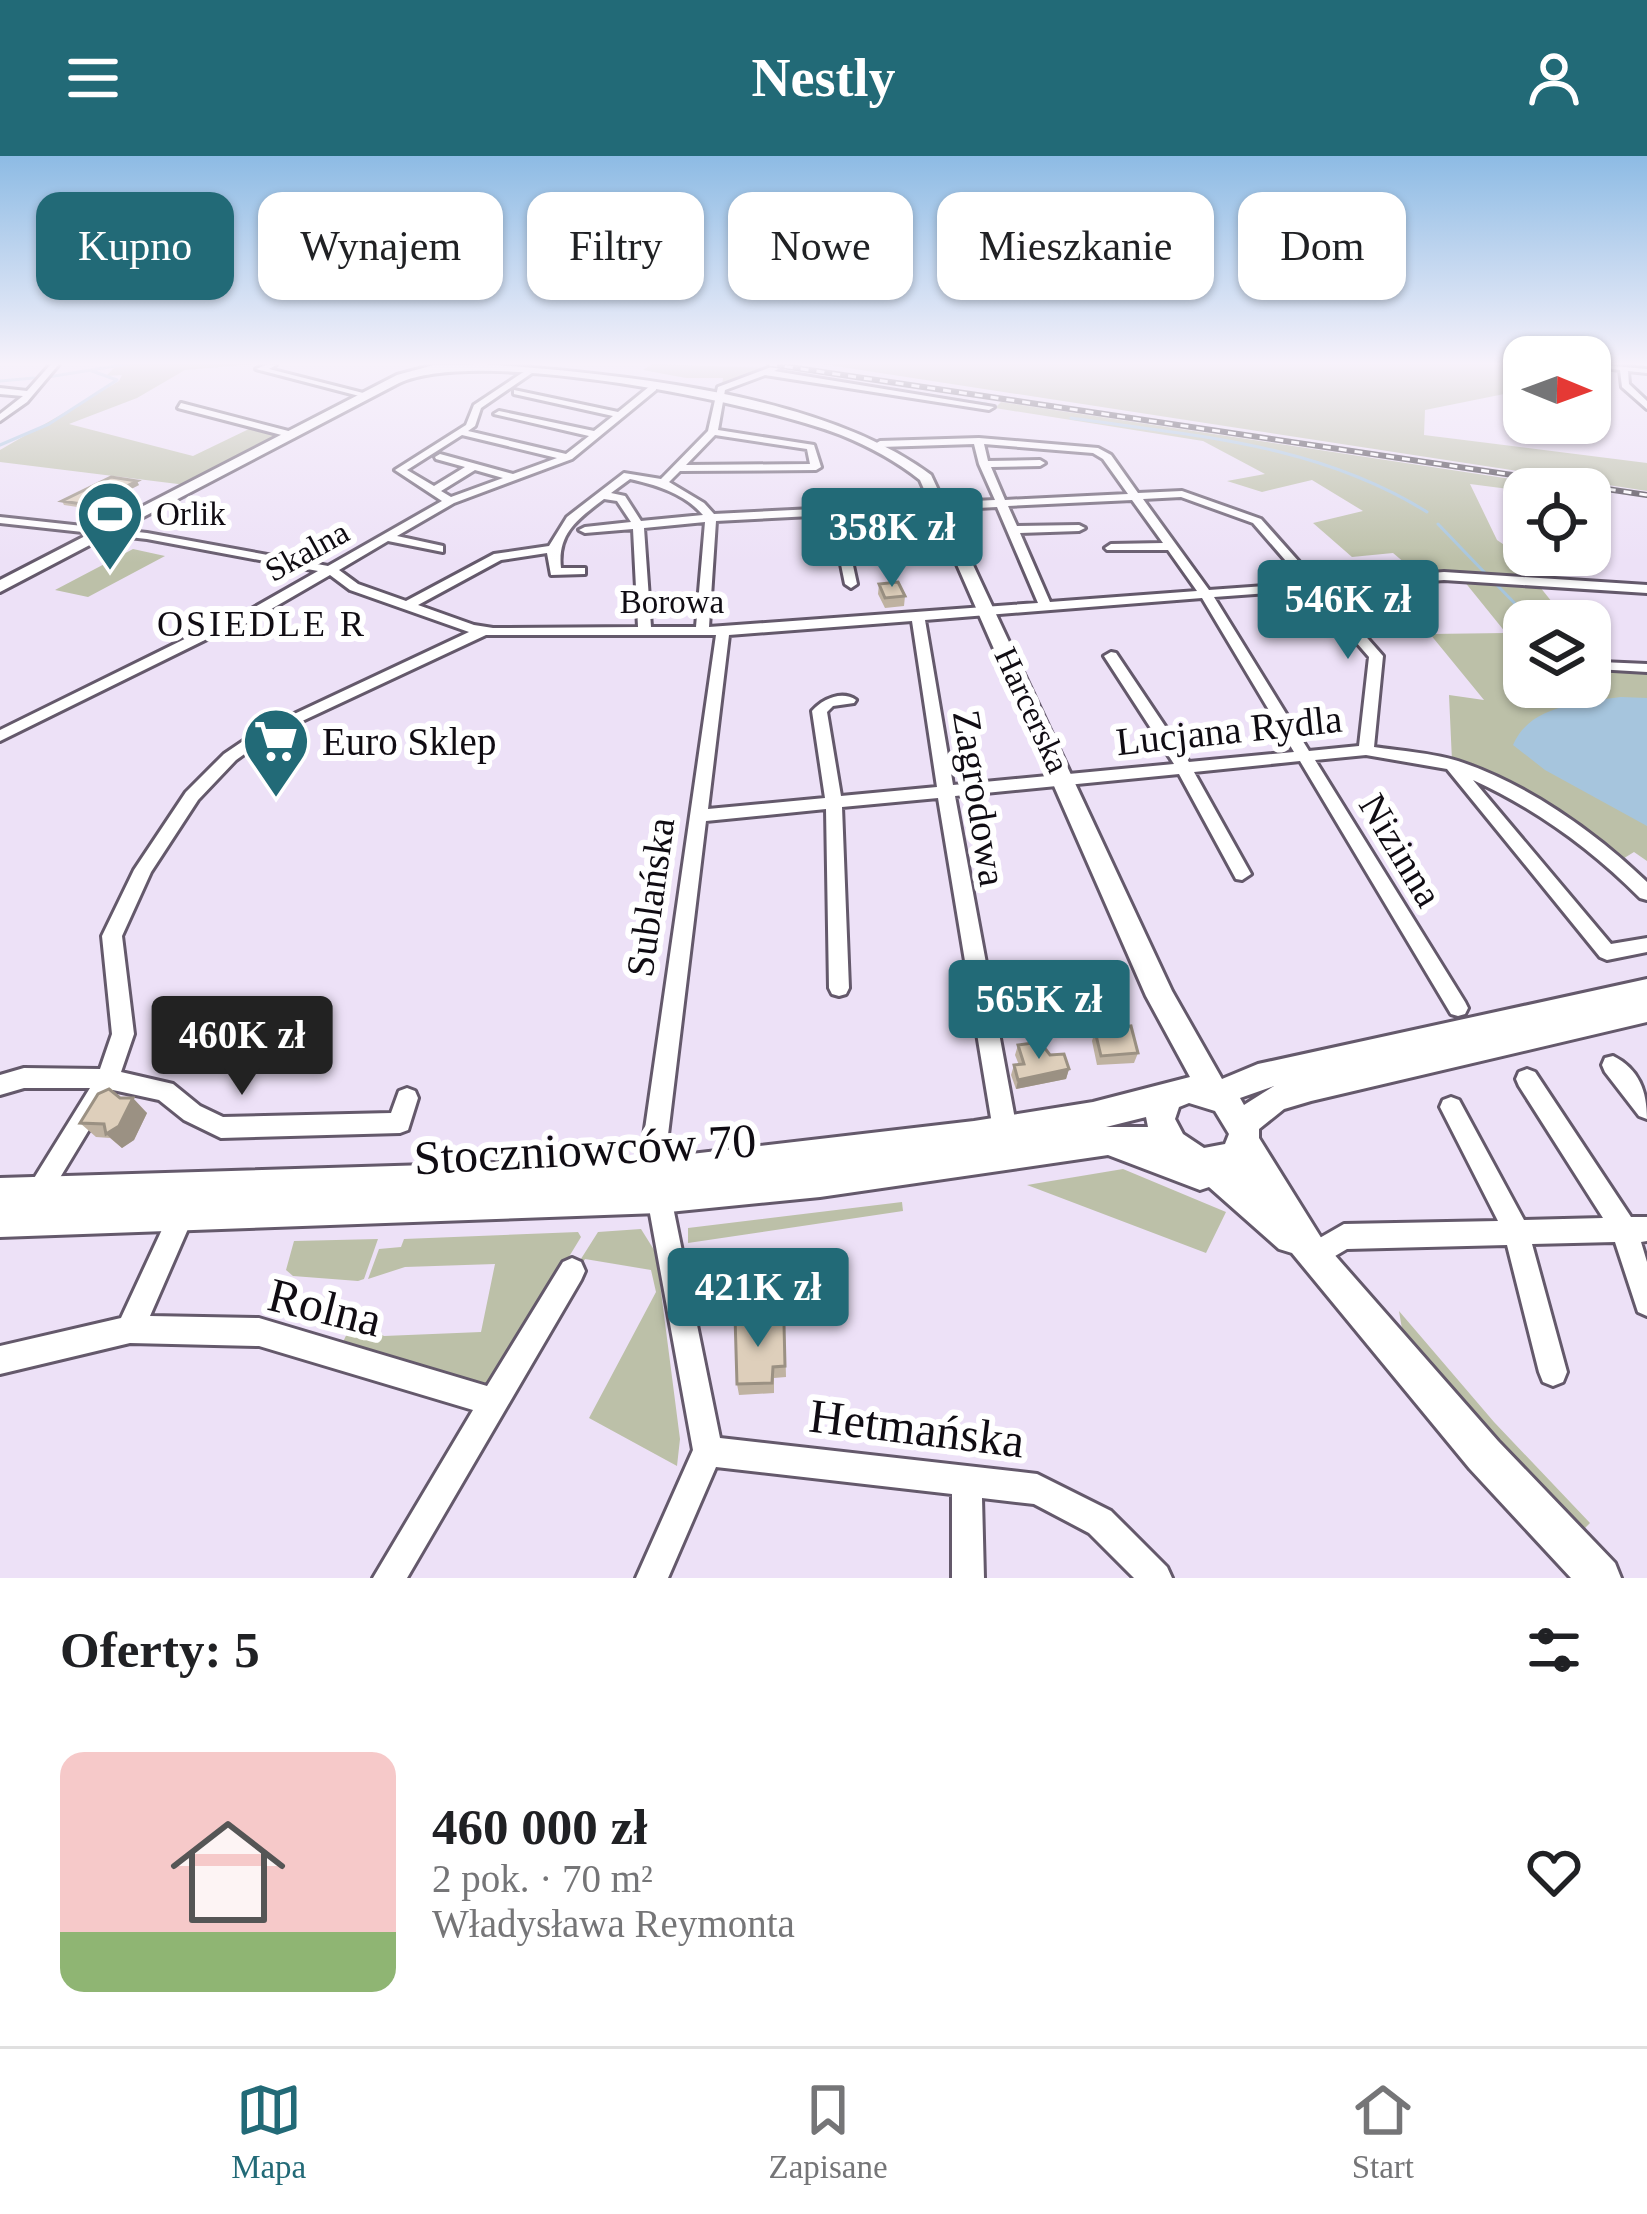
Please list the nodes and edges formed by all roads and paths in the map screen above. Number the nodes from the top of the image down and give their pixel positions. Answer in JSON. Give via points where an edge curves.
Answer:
{"nodes":[{"id":1,"x":278,"y":430,"type":"edge"},
{"id":2,"x":300,"y":430,"type":"edge"},
{"id":3,"x":463,"y":430,"type":"edge"},
{"id":4,"x":578,"y":430,"type":"edge"},
{"id":5,"x":599,"y":430,"type":"edge"},
{"id":6,"x":842,"y":430,"type":"edge"},
{"id":7,"x":460,"y":432,"type":"junction"},
{"id":8,"x":713,"y":432,"type":"joint"},
{"id":9,"x":293,"y":434,"type":"junction"},
{"id":10,"x":595,"y":434,"type":"junction"},
{"id":11,"x":979,"y":441,"type":"junction"},
{"id":12,"x":880,"y":444,"type":"junction"},
{"id":13,"x":568,"y":457,"type":"junction"},
{"id":14,"x":460,"y":461,"type":"junction"},
{"id":15,"x":1040,"y":463,"type":"dead end"},
{"id":16,"x":984,"y":464,"type":"junction"},
{"id":17,"x":476,"y":465,"type":"junction"},
{"id":18,"x":677,"y":468,"type":"junction"},
{"id":19,"x":515,"y":476,"type":"junction"},
{"id":20,"x":663,"y":483,"type":"junction"},
{"id":21,"x":423,"y":484,"type":"junction"},
{"id":22,"x":600,"y":495,"type":"junction"},
{"id":23,"x":1132,"y":496,"type":"junction"},
{"id":24,"x":450,"y":501,"type":"junction"},
{"id":25,"x":1001,"y":502,"type":"junction"},
{"id":26,"x":939,"y":505,"type":"junction"},
{"id":27,"x":836,"y":510,"type":"junction"},
{"id":28,"x":711,"y":518,"type":"junction"},
{"id":29,"x":0,"y":520,"type":"edge"},
{"id":30,"x":638,"y":525,"type":"junction"},
{"id":31,"x":1079,"y":528,"type":"dead end"},
{"id":32,"x":585,"y":530,"type":"dead end"},
{"id":33,"x":1012,"y":530,"type":"junction"},
{"id":34,"x":102,"y":534,"type":"junction"},
{"id":35,"x":386,"y":537,"type":"junction"},
{"id":36,"x":1169,"y":546,"type":"junction"},
{"id":37,"x":440,"y":548,"type":"dead end"},
{"id":38,"x":1111,"y":548,"type":"dead end"},
{"id":39,"x":553,"y":549,"type":"junction"},
{"id":40,"x":331,"y":570,"type":"junction"},
{"id":41,"x":581,"y":571,"type":"dead end"},
{"id":42,"x":851,"y":584,"type":"dead end"},
{"id":43,"x":1314,"y":586,"type":"junction"},
{"id":44,"x":0,"y":587,"type":"edge"},
{"id":45,"x":1647,"y":589,"type":"edge"},
{"id":46,"x":1205,"y":593,"type":"junction"},
{"id":47,"x":1046,"y":605,"type":"junction"},
{"id":48,"x":407,"y":606,"type":"junction"},
{"id":49,"x":987,"y":611,"type":"junction"},
{"id":50,"x":918,"y":616,"type":"junction"},
{"id":51,"x":645,"y":630,"type":"junction"},
{"id":52,"x":712,"y":631,"type":"junction"},
{"id":53,"x":481,"y":632,"type":"junction"},
{"id":54,"x":1111,"y":656,"type":"dead end"},
{"id":55,"x":1611,"y":666,"type":"edge"},
{"id":56,"x":1647,"y":668,"type":"edge"},
{"id":57,"x":849,"y":700,"type":"dead end"},
{"id":58,"x":0,"y":736,"type":"edge"},
{"id":59,"x":1366,"y":750,"type":"junction"},
{"id":60,"x":1303,"y":757,"type":"junction"},
{"id":61,"x":1452,"y":765,"type":"junction"},
{"id":62,"x":1183,"y":766,"type":"junction"},
{"id":63,"x":1064,"y":779,"type":"junction"},
{"id":64,"x":945,"y":793,"type":"junction"},
{"id":65,"x":833,"y":805,"type":"junction"},
{"id":66,"x":697,"y":816,"type":"junction"},
{"id":67,"x":1619,"y":863,"type":"junction"},
{"id":68,"x":1242,"y":874,"type":"dead end"},
{"id":69,"x":1647,"y":878,"type":"edge"},
{"id":70,"x":1647,"y":893,"type":"edge"},
{"id":71,"x":1647,"y":945,"type":"edge"},
{"id":72,"x":839,"y":988,"type":"dead end"},
{"id":73,"x":1647,"y":990,"type":"edge"},
{"id":74,"x":1160,"y":996,"type":"junction"},
{"id":75,"x":1458,"y":1008,"type":"dead end"},
{"id":76,"x":1647,"y":1011,"type":"edge"},
{"id":77,"x":1192,"y":1052,"type":"junction"},
{"id":78,"x":1613,"y":1065,"type":"dead end"},
{"id":79,"x":1258,"y":1077,"type":"junction"},
{"id":80,"x":109,"y":1079,"type":"junction"},
{"id":81,"x":1527,"y":1079,"type":"dead end"},
{"id":82,"x":0,"y":1085,"type":"edge"},
{"id":83,"x":1172,"y":1095,"type":"junction"},
{"id":84,"x":1216,"y":1095,"type":"junction"},
{"id":85,"x":407,"y":1098,"type":"dead end"},
{"id":86,"x":1451,"y":1107,"type":"dead end"},
{"id":87,"x":1647,"y":1109,"type":"edge"},
{"id":88,"x":1005,"y":1130,"type":"junction"},
{"id":89,"x":1243,"y":1133,"type":"junction"},
{"id":90,"x":1104,"y":1141,"type":"junction"},
{"id":91,"x":1172,"y":1144,"type":"junction"},
{"id":92,"x":1205,"y":1162,"type":"junction"},
{"id":93,"x":658,"y":1185,"type":"junction"},
{"id":94,"x":1246,"y":1196,"type":"junction"},
{"id":95,"x":14,"y":1207,"type":"edge"},
{"id":96,"x":182,"y":1215,"type":"junction"},
{"id":97,"x":1635,"y":1229,"type":"edge"},
{"id":98,"x":1516,"y":1230,"type":"junction"},
{"id":99,"x":1313,"y":1256,"type":"junction"},
{"id":100,"x":572,"y":1270,"type":"dead end"},
{"id":101,"x":1647,"y":1303,"type":"edge"},
{"id":102,"x":130,"y":1329,"type":"junction"},
{"id":103,"x":0,"y":1360,"type":"edge"},
{"id":104,"x":1553,"y":1372,"type":"dead end"},
{"id":105,"x":492,"y":1402,"type":"junction"},
{"id":106,"x":707,"y":1451,"type":"junction"},
{"id":107,"x":967,"y":1480,"type":"junction"},
{"id":108,"x":389,"y":1578,"type":"edge"},
{"id":109,"x":652,"y":1578,"type":"edge"},
{"id":110,"x":968,"y":1578,"type":"edge"},
{"id":111,"x":1156,"y":1578,"type":"edge"},
{"id":112,"x":1600,"y":1578,"type":"edge"}],
"edges":[{"from":1,"to":9,"type":"street"},
{"from":2,"to":9,"type":"street","name":"Harcerska"},
{"from":3,"to":7,"type":"street"},
{"from":4,"to":10,"type":"street"},
{"from":5,"to":10,"type":"street","name":"Skalna"},
{"from":6,"to":12,"type":"street","name":"Harcerska"},
{"from":7,"to":13,"type":"street"},
{"from":7,"to":21,"type":"street","via":[[400,470]]},
{"from":8,"to":18,"type":"street"},
{"from":8,"to":18,"type":"street","via":[[811,447],[816,467]]},
{"from":9,"to":34,"type":"street","name":"Harcerska"},
{"from":10,"to":13,"type":"street","name":"Skalna"},
{"from":11,"to":12,"type":"street","name":"Nizinna"},
{"from":11,"to":16,"type":"street"},
{"from":11,"to":23,"type":"street","name":"Nizinna","via":[[1099,452]]},
{"from":12,"to":26,"type":"street","name":"Harcerska","via":[[919,470]]},
{"from":13,"to":19,"type":"street","name":"Skalna"},
{"from":14,"to":17,"type":"street"},
{"from":14,"to":21,"type":"street"},
{"from":14,"to":21,"type":"street","via":[[442,458]]},
{"from":15,"to":16,"type":"street"},
{"from":16,"to":25,"type":"street"},
{"from":17,"to":19,"type":"street"},
{"from":17,"to":21,"type":"street"},
{"from":18,"to":20,"type":"street"},
{"from":19,"to":24,"type":"street","name":"Skalna"},
{"from":20,"to":22,"type":"street","via":[[628,475]]},
{"from":20,"to":28,"type":"street"},
{"from":21,"to":24,"type":"street"},
{"from":22,"to":30,"type":"street","via":[[621,498]]},
{"from":22,"to":39,"type":"street"},
{"from":23,"to":25,"type":"street","name":"Lucjana Rydla"},
{"from":23,"to":36,"type":"street","name":"Nizinna"},
{"from":23,"to":43,"type":"street","name":"Lucjana Rydla","via":[[1182,494],[1248,516]]},
{"from":24,"to":35,"type":"street","name":"Skalna"},
{"from":25,"to":26,"type":"street","name":"Lucjana Rydla"},
{"from":25,"to":33,"type":"street"},
{"from":26,"to":27,"type":"street","name":"Lucjana Rydla"},
{"from":26,"to":49,"type":"street","name":"Harcerska"},
{"from":27,"to":28,"type":"street","name":"Lucjana Rydla"},
{"from":27,"to":42,"type":"street"},
{"from":28,"to":30,"type":"street","name":"Lucjana Rydla"},
{"from":28,"to":52,"type":"street","name":"Sublańska"},
{"from":29,"to":34,"type":"street","name":"Borowa"},
{"from":30,"to":32,"type":"street","name":"Lucjana Rydla"},
{"from":30,"to":51,"type":"street"},
{"from":31,"to":33,"type":"street"},
{"from":33,"to":47,"type":"street"},
{"from":34,"to":40,"type":"street","name":"Borowa"},
{"from":34,"to":44,"type":"street","name":"Harcerska"},
{"from":35,"to":37,"type":"street"},
{"from":35,"to":40,"type":"street","name":"Skalna"},
{"from":36,"to":38,"type":"street"},
{"from":36,"to":46,"type":"street","name":"Nizinna"},
{"from":39,"to":41,"type":"street","via":[[555,572]]},
{"from":39,"to":48,"type":"street","via":[[498,557]]},
{"from":40,"to":48,"type":"street","name":"Borowa"},
{"from":40,"to":58,"type":"street","name":"Skalna","via":[[223,631]]},
{"from":43,"to":45,"type":"street","name":"Borowa","via":[[1459,575]]},
{"from":43,"to":46,"type":"street","name":"Borowa"},
{"from":43,"to":59,"type":"street","name":"Lucjana Rydla","via":[[1376,656]]},
{"from":46,"to":47,"type":"street","name":"Borowa"},
{"from":46,"to":60,"type":"street","name":"Nizinna"},
{"from":47,"to":49,"type":"street","name":"Borowa"},
{"from":48,"to":53,"type":"street","name":"Borowa"},
{"from":49,"to":50,"type":"street","name":"Borowa"},
{"from":49,"to":63,"type":"street","name":"Harcerska"},
{"from":50,"to":52,"type":"street","name":"Borowa"},
{"from":50,"to":64,"type":"street","name":"Zagrodowa"},
{"from":51,"to":52,"type":"street","name":"Borowa"},
{"from":51,"to":53,"type":"street","name":"Borowa"},
{"from":52,"to":66,"type":"street","name":"Sublańska"},
{"from":53,"to":80,"type":"street","via":[[263,734],[192,796],[142,870],[112,936],[123,1034]]},
{"from":54,"to":62,"type":"street"},
{"from":55,"to":56,"type":"street"},
{"from":57,"to":65,"type":"street","via":[[819,711]]},
{"from":59,"to":60,"type":"street","name":"Lucjana Rydla"},
{"from":59,"to":61,"type":"street"},
{"from":60,"to":62,"type":"street","name":"Lucjana Rydla"},
{"from":60,"to":75,"type":"street","name":"Nizinna"},
{"from":61,"to":67,"type":"street"},
{"from":61,"to":71,"type":"street","via":[[1607,952]]},
{"from":62,"to":63,"type":"street","name":"Lucjana Rydla"},
{"from":62,"to":68,"type":"street"},
{"from":63,"to":64,"type":"street","name":"Lucjana Rydla"},
{"from":63,"to":74,"type":"street","name":"Harcerska"},
{"from":64,"to":65,"type":"street","name":"Lucjana Rydla"},
{"from":64,"to":88,"type":"street","name":"Zagrodowa"},
{"from":65,"to":66,"type":"street","name":"Lucjana Rydla"},
{"from":65,"to":72,"type":"street"},
{"from":66,"to":93,"type":"street","name":"Sublańska","via":[[657,1121]]},
{"from":67,"to":69,"type":"street"},
{"from":67,"to":70,"type":"street"},
{"from":73,"to":79,"type":"street"},
{"from":74,"to":77,"type":"street","name":"Harcerska"},
{"from":74,"to":83,"type":"street","name":"Harcerska","via":[[1178,1063]]},
{"from":76,"to":89,"type":"street","via":[[1311,1088],[1275,1100]]},
{"from":77,"to":79,"type":"street","via":[[1222,1076]]},
{"from":77,"to":84,"type":"street","name":"Harcerska"},
{"from":78,"to":87,"type":"street"},
{"from":79,"to":84,"type":"street"},
{"from":80,"to":82,"type":"street"},
{"from":80,"to":85,"type":"street","via":[[165,1091],[221,1128],[400,1123]]},
{"from":80,"to":95,"type":"street"},
{"from":81,"to":97,"type":"street"},
{"from":83,"to":84,"type":"street"},
{"from":83,"to":88,"type":"street","name":"Stoczniowców 70"},
{"from":83,"to":91,"type":"street","via":[[1160,1120]]},
{"from":84,"to":89,"type":"street"},
{"from":86,"to":98,"type":"street"},
{"from":88,"to":93,"type":"street","name":"Stoczniowców 70"},
{"from":89,"to":92,"type":"street","via":[[1235,1157]]},
{"from":89,"to":99,"type":"street"},
{"from":90,"to":91,"type":"street","name":"Stoczniowców 70"},
{"from":90,"to":93,"type":"street","name":"Stoczniowców 70","via":[[877,1174]]},
{"from":90,"to":94,"type":"street"},
{"from":91,"to":92,"type":"street"},
{"from":92,"to":94,"type":"street"},
{"from":93,"to":95,"type":"street","name":"Stoczniowców 70"},
{"from":93,"to":96,"type":"street","name":"Stoczniowców 70"},
{"from":93,"to":106,"type":"street","name":"Sublańska"},
{"from":94,"to":99,"type":"street"},
{"from":95,"to":96,"type":"street","name":"Stoczniowców 70"},
{"from":96,"to":102,"type":"street"},
{"from":97,"to":98,"type":"street"},
{"from":97,"to":101,"type":"street"},
{"from":98,"to":99,"type":"street","via":[[1344,1237]]},
{"from":98,"to":104,"type":"street"},
{"from":99,"to":112,"type":"street"},
{"from":100,"to":105,"type":"street"},
{"from":102,"to":103,"type":"street","name":"Rolna"},
{"from":102,"to":105,"type":"street","name":"Rolna","via":[[259,1332]]},
{"from":105,"to":108,"type":"street"},
{"from":106,"to":107,"type":"street","name":"Hetmańska"},
{"from":106,"to":109,"type":"street"},
{"from":107,"to":110,"type":"street"},
{"from":107,"to":111,"type":"street","name":"Hetmańska","via":[[1036,1489],[1058,1500],[1100,1522]]}]}
